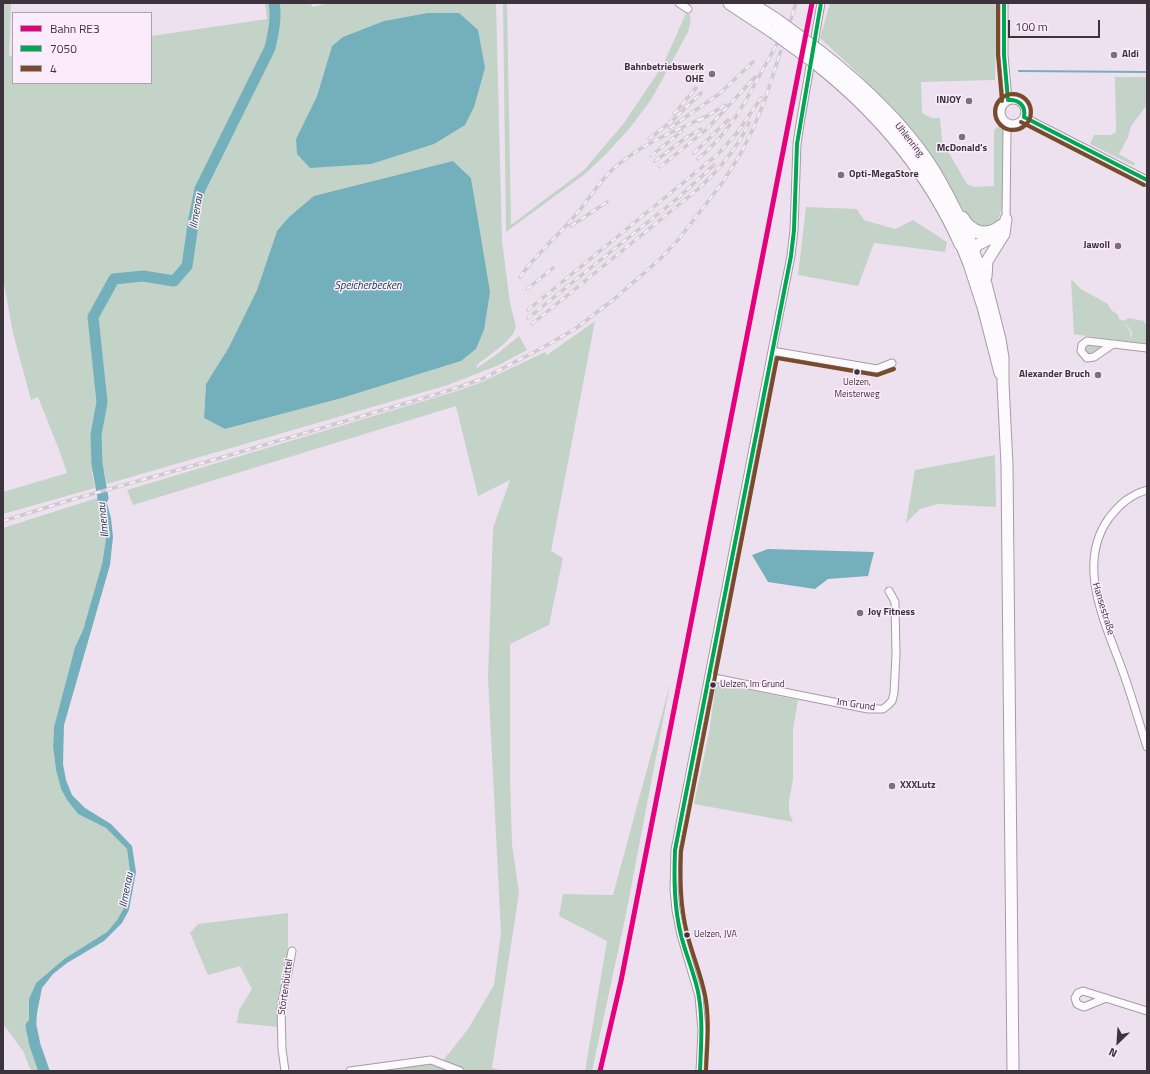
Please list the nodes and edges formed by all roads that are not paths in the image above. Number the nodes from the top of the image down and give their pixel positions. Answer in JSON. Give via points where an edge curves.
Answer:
{"nodes":[{"id":1,"x":679,"y":3,"type":"edge"},
{"id":2,"x":730,"y":3,"type":"edge"},
{"id":3,"x":749,"y":3,"type":"edge"},
{"id":4,"x":821,"y":3,"type":"edge"},
{"id":5,"x":1004,"y":3,"type":"edge"},
{"id":6,"x":688,"y":9,"type":"dead end"},
{"id":7,"x":775,"y":26,"type":"junction"},
{"id":8,"x":817,"y":56,"type":"junction"},
{"id":9,"x":1008,"y":100,"type":"junction"},
{"id":10,"x":1024,"y":117,"type":"junction"},
{"id":11,"x":1008,"y":124,"type":"junction"},
{"id":12,"x":938,"y":178,"type":"junction"},
{"id":13,"x":1147,"y":180,"type":"edge"},
{"id":14,"x":1004,"y":222,"type":"junction"},
{"id":15,"x":961,"y":244,"type":"junction"},
{"id":16,"x":997,"y":244,"type":"junction"},
{"id":17,"x":973,"y":250,"type":"junction"},
{"id":18,"x":969,"y":264,"type":"junction"},
{"id":19,"x":986,"y":284,"type":"junction"},
{"id":20,"x":1113,"y":344,"type":"dead end"},
{"id":21,"x":1147,"y":348,"type":"edge"},
{"id":22,"x":772,"y":351,"type":"junction"},
{"id":23,"x":892,"y":362,"type":"dead end"},
{"id":24,"x":1003,"y":384,"type":"junction"},
{"id":25,"x":1147,"y":490,"type":"edge"},
{"id":26,"x":889,"y":591,"type":"dead end"},
{"id":27,"x":709,"y":677,"type":"junction"},
{"id":28,"x":1147,"y":747,"type":"edge"},
{"id":29,"x":292,"y":950,"type":"dead end"},
{"id":30,"x":1106,"y":998,"type":"dead end"},
{"id":31,"x":1147,"y":1011,"type":"edge"},
{"id":32,"x":285,"y":1071,"type":"edge"},
{"id":33,"x":350,"y":1071,"type":"edge"},
{"id":34,"x":460,"y":1071,"type":"edge"},
{"id":35,"x":700,"y":1071,"type":"edge"},
{"id":36,"x":1013,"y":1071,"type":"edge"}],
"edges":[{"from":1,"to":6,"type":"street"},
{"from":2,"to":7,"type":"highway"},
{"from":3,"to":7,"type":"highway"},
{"from":4,"to":22,"type":"street","via":[[797,144],[791,256]]},
{"from":5,"to":9,"type":"street","via":[[1004,55]]},
{"from":7,"to":8,"type":"highway","bridge":true},
{"from":8,"to":12,"type":"highway","name":"Uhlenring","via":[[848,75],[886,112]]},
{"from":8,"to":15,"type":"highway","name":"Uhlenring","via":[[831,75],[867,108],[902,147],[934,194]]},
{"from":9,"to":10,"type":"street","via":[[1021,103],[1025,109]]},
{"from":9,"to":11,"type":"street","via":[[1001,107],[1000,114]]},
{"from":10,"to":11,"type":"street","via":[[1017,124]]},
{"from":10,"to":13,"type":"street"},
{"from":11,"to":14,"type":"street"},
{"from":12,"to":14,"type":"highway","via":[[964,223],[970,228],[986,234],[996,230]]},
{"from":12,"to":17,"type":"highway","name":"Uhlenring"},
{"from":14,"to":16,"type":"main road","via":[[1004,234]]},
{"from":14,"to":17,"type":"main road","via":[[991,238]]},
{"from":15,"to":17,"type":"main road"},
{"from":15,"to":18,"type":"main road"},
{"from":16,"to":17,"type":"main road","via":[[986,249]]},
{"from":16,"to":19,"type":"main road","via":[[986,264]]},
{"from":17,"to":18,"type":"main road"},
{"from":17,"to":19,"type":"main road"},
{"from":18,"to":24,"type":"main road"},
{"from":19,"to":24,"type":"main road","via":[[1000,339]]},
{"from":20,"to":21,"type":"street"},
{"from":22,"to":23,"type":"street","via":[[878,369]]},
{"from":22,"to":27,"type":"street"},
{"from":24,"to":36,"type":"main road","via":[[1007,465]]},
{"from":25,"to":28,"type":"street","name":"Hansestraße","via":[[1131,496],[1118,506],[1103,526],[1094,549],[1093,577],[1101,610]]},
{"from":26,"to":27,"type":"street","name":"Im Grund","via":[[895,602],[896,655],[894,693],[890,704],[883,709],[868,709]]},
{"from":27,"to":35,"type":"street","via":[[675,850],[674,871],[676,910],[699,996],[702,1030]]},
{"from":29,"to":32,"type":"street","name":"Störtenbüttel","via":[[281,1008]]},
{"from":30,"to":31,"type":"street"},
{"from":33,"to":34,"type":"street","via":[[431,1060]]}]}
